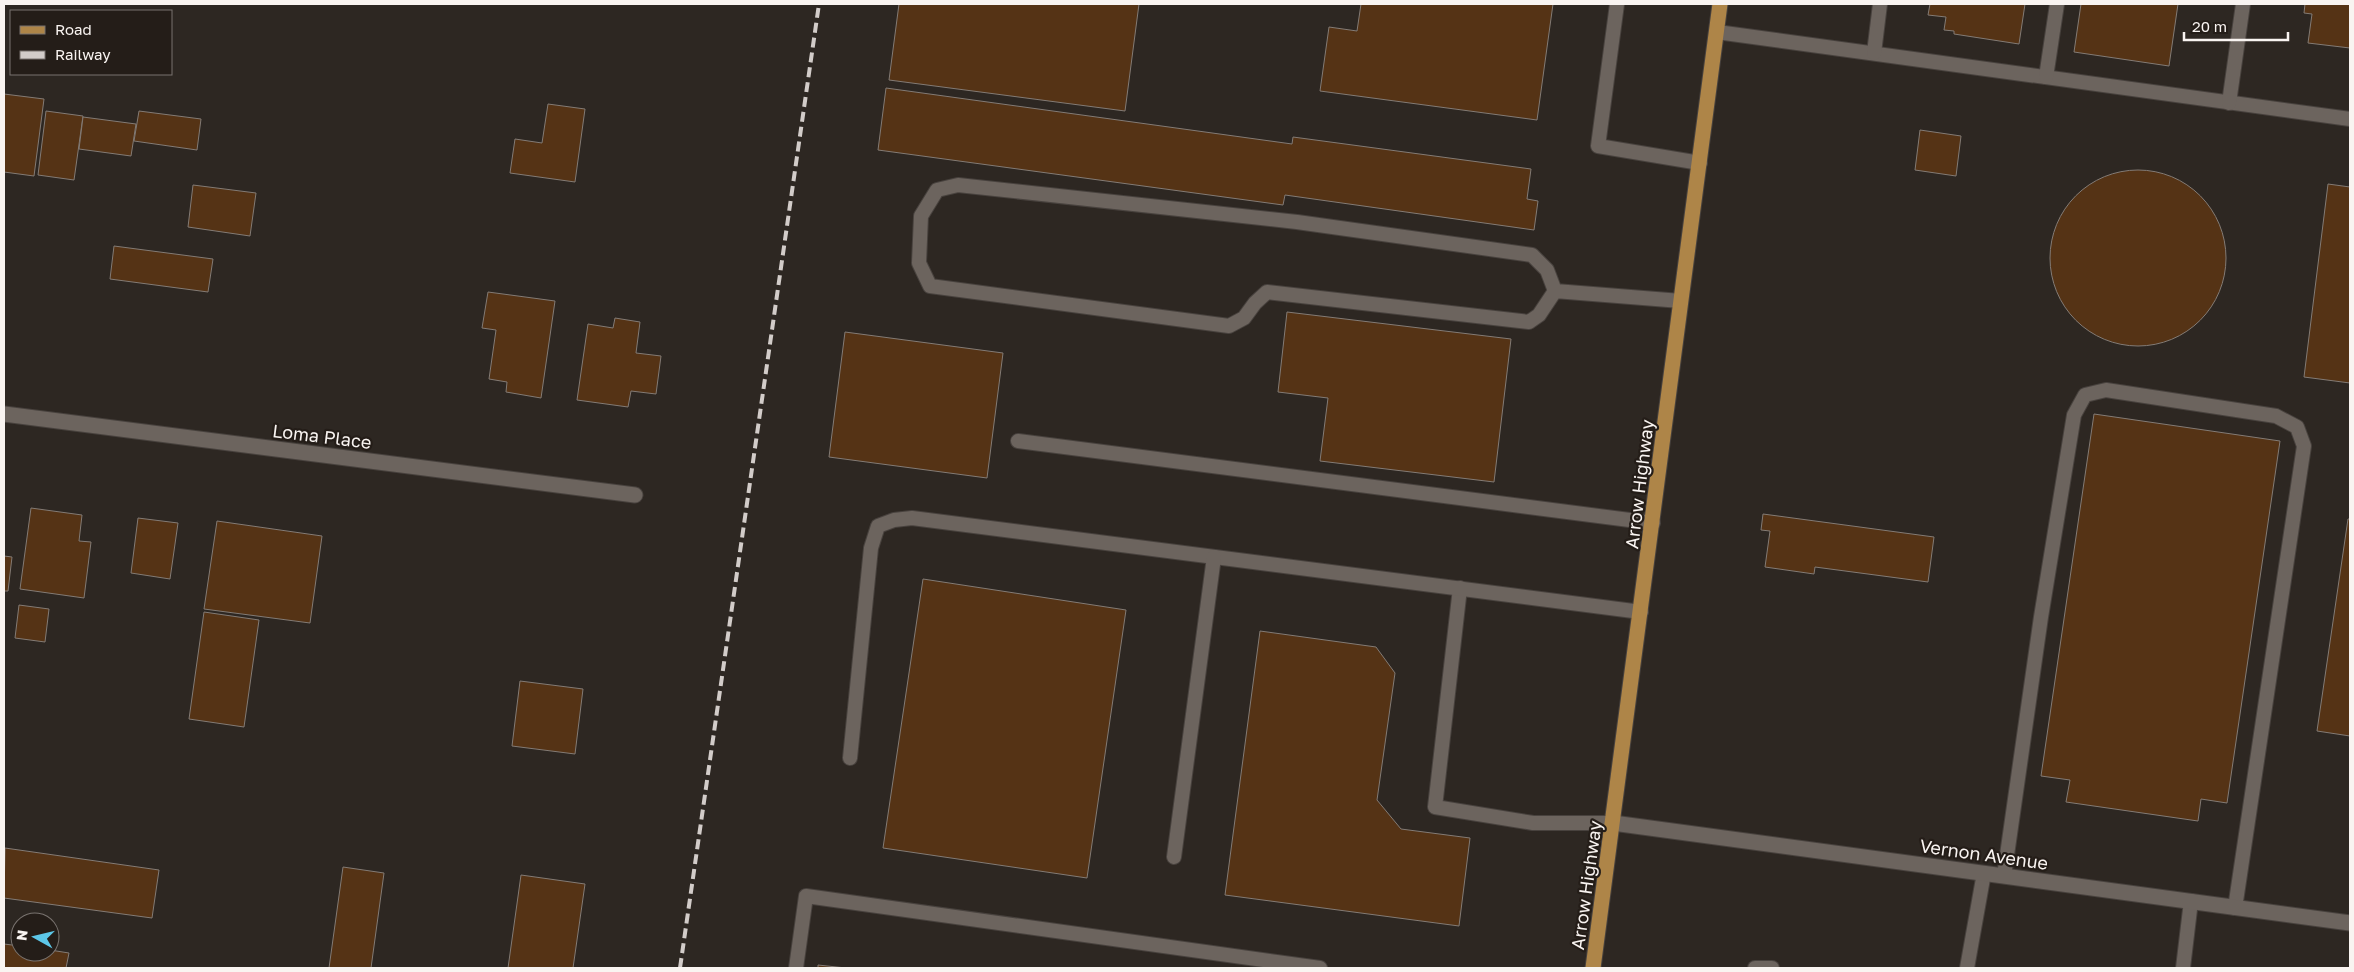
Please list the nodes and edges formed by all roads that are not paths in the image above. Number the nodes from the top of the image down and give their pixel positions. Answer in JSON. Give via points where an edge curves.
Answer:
{"nodes":[{"id":1,"x":1617,"y":4,"type":"edge"},
{"id":2,"x":1720,"y":4,"type":"edge"},
{"id":3,"x":1880,"y":4,"type":"edge"},
{"id":4,"x":2057,"y":4,"type":"edge"},
{"id":5,"x":2243,"y":4,"type":"edge"},
{"id":6,"x":1717,"y":32,"type":"junction"},
{"id":7,"x":1874,"y":53,"type":"junction"},
{"id":8,"x":2046,"y":77,"type":"junction"},
{"id":9,"x":2229,"y":103,"type":"junction"},
{"id":10,"x":2350,"y":120,"type":"edge"},
{"id":11,"x":1700,"y":163,"type":"junction"},
{"id":12,"x":1555,"y":291,"type":"junction"},
{"id":13,"x":1682,"y":301,"type":"junction"},
{"id":14,"x":4,"y":414,"type":"edge"},
{"id":15,"x":1018,"y":440,"type":"dead end"},
{"id":16,"x":635,"y":495,"type":"dead end"},
{"id":17,"x":1653,"y":523,"type":"junction"},
{"id":18,"x":1214,"y":557,"type":"junction"},
{"id":19,"x":1460,"y":588,"type":"junction"},
{"id":20,"x":1641,"y":612,"type":"junction"},
{"id":21,"x":850,"y":758,"type":"dead end"},
{"id":22,"x":1613,"y":822,"type":"junction"},
{"id":23,"x":1174,"y":857,"type":"dead end"},
{"id":24,"x":1984,"y":873,"type":"junction"},
{"id":25,"x":2004,"y":876,"type":"junction"},
{"id":26,"x":2191,"y":901,"type":"junction"},
{"id":27,"x":2236,"y":908,"type":"junction"},
{"id":28,"x":2350,"y":923,"type":"edge"},
{"id":29,"x":796,"y":968,"type":"edge"},
{"id":30,"x":1320,"y":968,"type":"edge"},
{"id":31,"x":1593,"y":968,"type":"edge"},
{"id":32,"x":1755,"y":968,"type":"edge"},
{"id":33,"x":1772,"y":968,"type":"edge"},
{"id":34,"x":1968,"y":968,"type":"edge"},
{"id":35,"x":2183,"y":968,"type":"edge"}],
"edges":[{"from":1,"to":11,"type":"lane","via":[[1598,146]]},
{"from":2,"to":6,"type":"main road","name":"Arrow Highway"},
{"from":3,"to":7,"type":"lane"},
{"from":4,"to":8,"type":"lane"},
{"from":5,"to":9,"type":"lane"},
{"from":6,"to":7,"type":"lane"},
{"from":6,"to":11,"type":"main road","name":"Arrow Highway"},
{"from":7,"to":8,"type":"lane"},
{"from":8,"to":9,"type":"lane"},
{"from":9,"to":10,"type":"lane"},
{"from":11,"to":13,"type":"main road","name":"Arrow Highway"},
{"from":12,"to":12,"type":"lane","via":[[1547,270],[1532,255],[1297,222],[958,185],[937,190],[921,216],[919,263],[930,286],[1228,326],[1244,318],[1267,292],[1529,322],[1539,315]]},
{"from":12,"to":13,"type":"lane"},
{"from":13,"to":17,"type":"main road","name":"Arrow Highway"},
{"from":14,"to":16,"type":"street","name":"Loma Place"},
{"from":15,"to":17,"type":"lane"},
{"from":17,"to":20,"type":"main road","name":"Arrow Highway"},
{"from":18,"to":19,"type":"lane"},
{"from":18,"to":21,"type":"lane","via":[[912,518],[878,526],[871,548]]},
{"from":18,"to":23,"type":"lane"},
{"from":19,"to":20,"type":"lane"},
{"from":19,"to":22,"type":"lane","via":[[1435,807],[1533,823]]},
{"from":20,"to":22,"type":"main road","name":"Arrow Highway"},
{"from":22,"to":24,"type":"street","name":"Vernon Avenue"},
{"from":22,"to":31,"type":"main road","name":"Arrow Highway"},
{"from":24,"to":25,"type":"street","name":"Vernon Avenue"},
{"from":24,"to":34,"type":"lane"},
{"from":25,"to":26,"type":"street","name":"Vernon Avenue"},
{"from":25,"to":27,"type":"lane","via":[[2074,415],[2085,395],[2106,390],[2276,416],[2297,427],[2304,446]]},
{"from":26,"to":27,"type":"street","name":"Vernon Avenue"},
{"from":26,"to":35,"type":"lane"},
{"from":27,"to":28,"type":"street","name":"Vernon Avenue"},
{"from":29,"to":30,"type":"lane","via":[[806,896]]},
{"from":32,"to":33,"type":"lane"}]}
